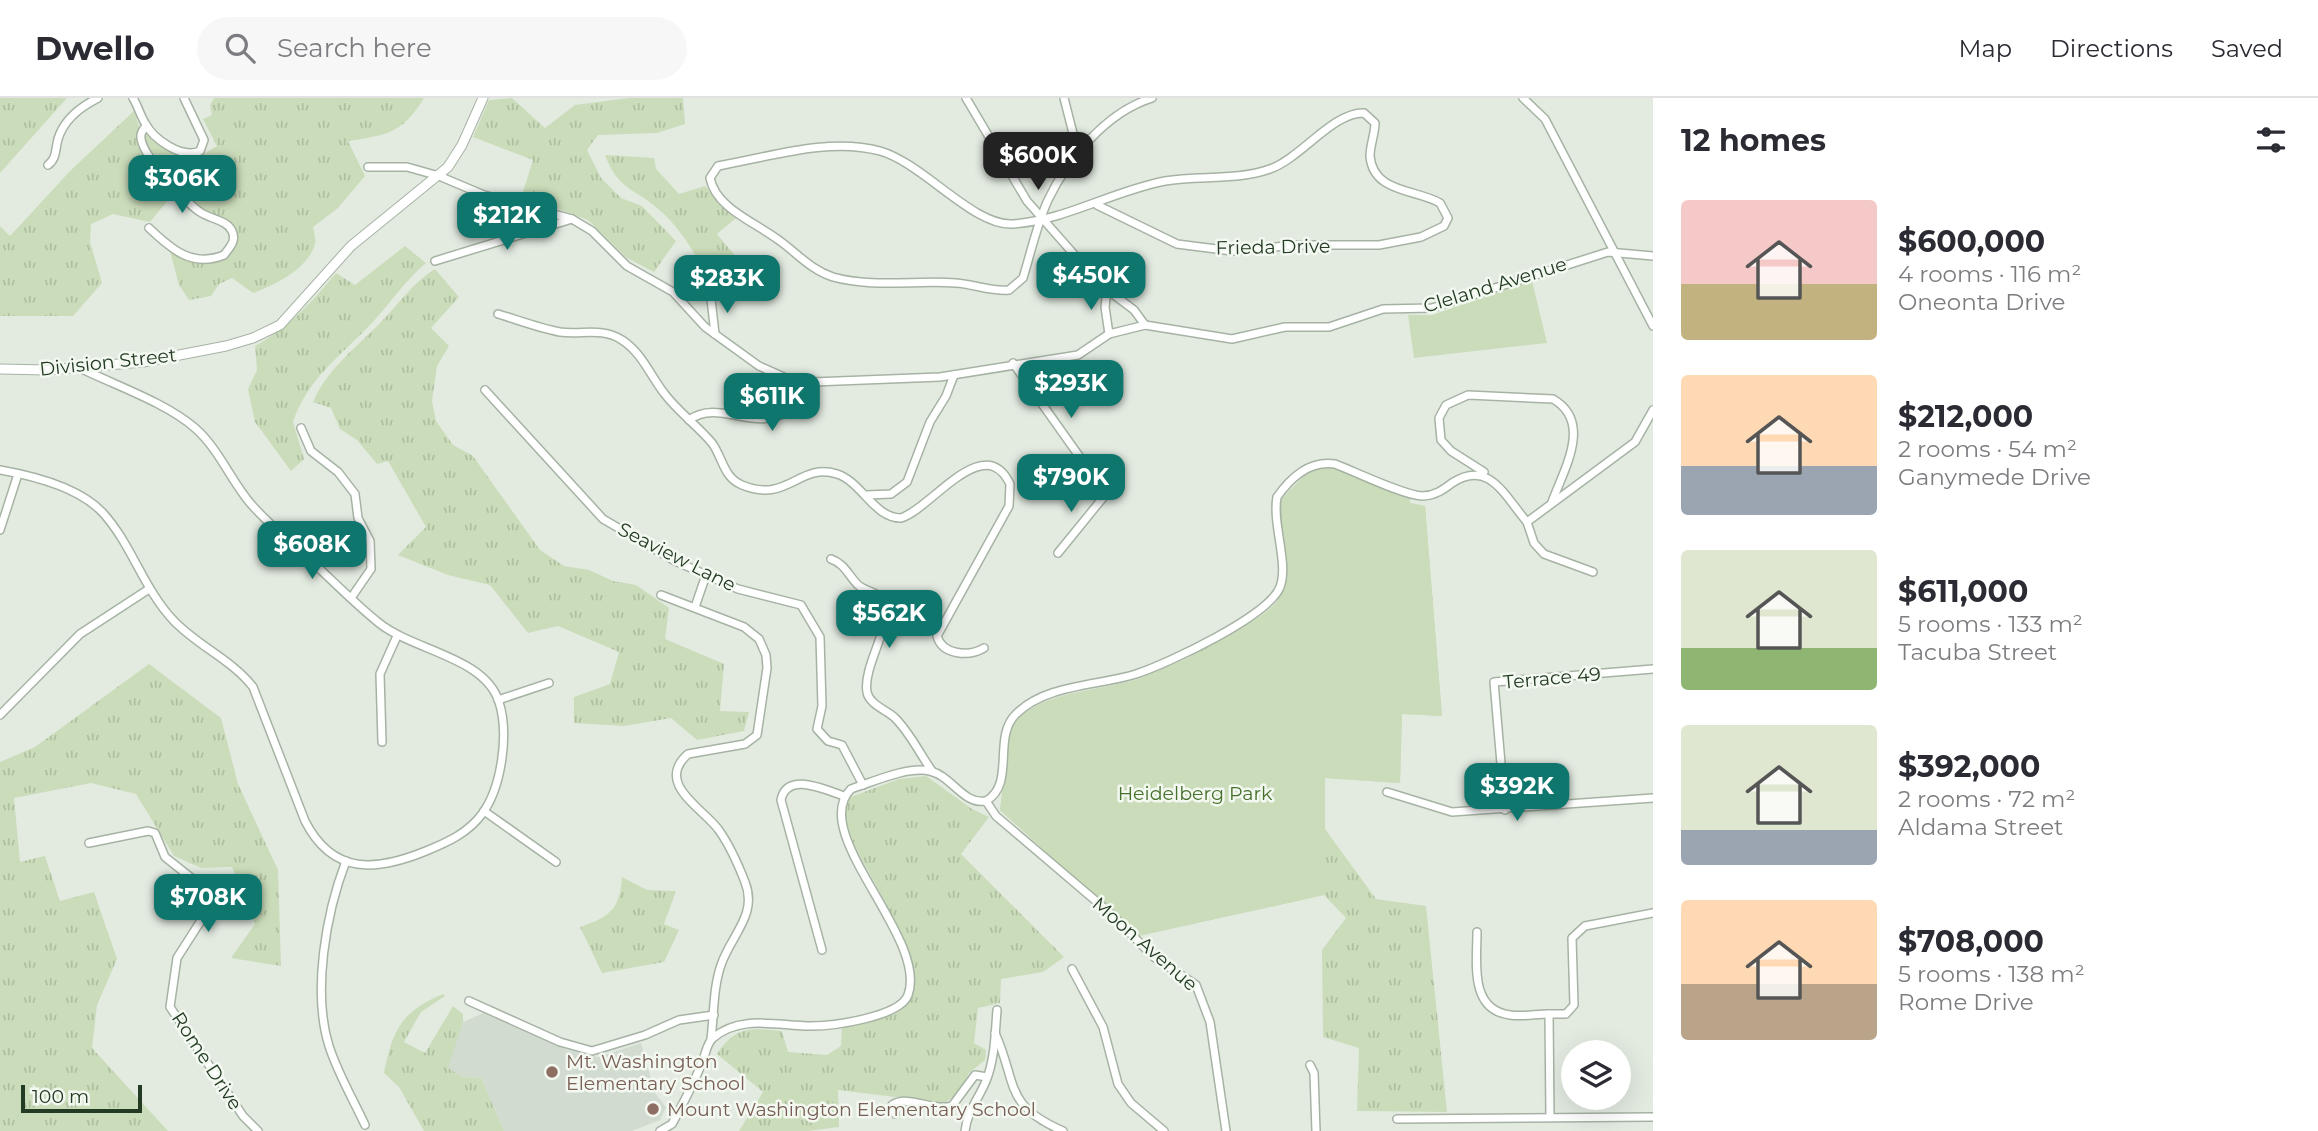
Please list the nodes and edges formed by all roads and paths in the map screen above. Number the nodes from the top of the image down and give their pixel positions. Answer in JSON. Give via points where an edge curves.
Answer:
{"nodes":[{"id":1,"x":98,"y":98,"type":"edge"},
{"id":2,"x":133,"y":98,"type":"edge"},
{"id":3,"x":184,"y":98,"type":"edge"},
{"id":4,"x":483,"y":98,"type":"edge"},
{"id":5,"x":966,"y":98,"type":"edge"},
{"id":6,"x":1064,"y":98,"type":"edge"},
{"id":7,"x":1152,"y":98,"type":"edge"},
{"id":8,"x":1523,"y":98,"type":"edge"},
{"id":9,"x":146,"y":126,"type":"junction"},
{"id":10,"x":1078,"y":153,"type":"junction"},
{"id":11,"x":48,"y":165,"type":"dead end"},
{"id":12,"x":368,"y":167,"type":"dead end"},
{"id":13,"x":439,"y":176,"type":"junction"},
{"id":14,"x":1097,"y":205,"type":"junction"},
{"id":15,"x":1042,"y":218,"type":"junction"},
{"id":16,"x":572,"y":219,"type":"junction"},
{"id":17,"x":149,"y":228,"type":"dead end"},
{"id":18,"x":1615,"y":253,"type":"junction"},
{"id":19,"x":1653,"y":256,"type":"edge"},
{"id":20,"x":435,"y":261,"type":"dead end"},
{"id":21,"x":1107,"y":289,"type":"junction"},
{"id":22,"x":711,"y":299,"type":"dead end"},
{"id":23,"x":498,"y":314,"type":"dead end"},
{"id":24,"x":1145,"y":325,"type":"junction"},
{"id":25,"x":1653,"y":326,"type":"edge"},
{"id":26,"x":1109,"y":334,"type":"junction"},
{"id":27,"x":715,"y":335,"type":"junction"},
{"id":28,"x":1013,"y":363,"type":"junction"},
{"id":29,"x":77,"y":367,"type":"junction"},
{"id":30,"x":0,"y":369,"type":"edge"},
{"id":31,"x":954,"y":375,"type":"junction"},
{"id":32,"x":813,"y":382,"type":"junction"},
{"id":33,"x":485,"y":390,"type":"dead end"},
{"id":34,"x":1653,"y":410,"type":"edge"},
{"id":35,"x":689,"y":420,"type":"junction"},
{"id":36,"x":301,"y":428,"type":"dead end"},
{"id":37,"x":0,"y":470,"type":"edge"},
{"id":38,"x":18,"y":474,"type":"junction"},
{"id":39,"x":1492,"y":481,"type":"junction"},
{"id":40,"x":867,"y":495,"type":"junction"},
{"id":41,"x":1552,"y":503,"type":"junction"},
{"id":42,"x":1527,"y":522,"type":"junction"},
{"id":43,"x":0,"y":530,"type":"edge"},
{"id":44,"x":1058,"y":553,"type":"dead end"},
{"id":45,"x":831,"y":559,"type":"dead end"},
{"id":46,"x":1593,"y":572,"type":"dead end"},
{"id":47,"x":706,"y":575,"type":"junction"},
{"id":48,"x":149,"y":589,"type":"junction"},
{"id":49,"x":661,"y":595,"type":"dead end"},
{"id":50,"x":351,"y":598,"type":"junction"},
{"id":51,"x":695,"y":607,"type":"junction"},
{"id":52,"x":397,"y":636,"type":"junction"},
{"id":53,"x":984,"y":648,"type":"dead end"},
{"id":54,"x":1653,"y":669,"type":"edge"},
{"id":55,"x":549,"y":683,"type":"dead end"},
{"id":56,"x":498,"y":700,"type":"junction"},
{"id":57,"x":0,"y":715,"type":"edge"},
{"id":58,"x":382,"y":743,"type":"dead end"},
{"id":59,"x":932,"y":771,"type":"junction"},
{"id":60,"x":863,"y":785,"type":"junction"},
{"id":61,"x":1387,"y":792,"type":"dead end"},
{"id":62,"x":844,"y":796,"type":"junction"},
{"id":63,"x":1653,"y":798,"type":"edge"},
{"id":64,"x":986,"y":801,"type":"junction"},
{"id":65,"x":1505,"y":810,"type":"junction"},
{"id":66,"x":484,"y":811,"type":"junction"},
{"id":67,"x":89,"y":843,"type":"dead end"},
{"id":68,"x":346,"y":861,"type":"junction"},
{"id":69,"x":556,"y":862,"type":"dead end"},
{"id":70,"x":1653,"y":913,"type":"edge"},
{"id":71,"x":1477,"y":932,"type":"dead end"},
{"id":72,"x":822,"y":950,"type":"dead end"},
{"id":73,"x":1072,"y":969,"type":"dead end"},
{"id":74,"x":469,"y":1001,"type":"dead end"},
{"id":75,"x":997,"y":1010,"type":"dead end"},
{"id":76,"x":1549,"y":1014,"type":"junction"},
{"id":77,"x":714,"y":1015,"type":"junction"},
{"id":78,"x":995,"y":1033,"type":"junction"},
{"id":79,"x":710,"y":1039,"type":"junction"},
{"id":80,"x":1310,"y":1065,"type":"dead end"},
{"id":81,"x":987,"y":1077,"type":"junction"},
{"id":82,"x":895,"y":1114,"type":"dead end"},
{"id":83,"x":1550,"y":1117,"type":"junction"},
{"id":84,"x":1653,"y":1117,"type":"edge"},
{"id":85,"x":1397,"y":1119,"type":"dead end"},
{"id":86,"x":365,"y":1125,"type":"dead end"},
{"id":87,"x":673,"y":1128,"type":"edge"},
{"id":88,"x":258,"y":1131,"type":"edge"},
{"id":89,"x":660,"y":1131,"type":"edge"},
{"id":90,"x":965,"y":1131,"type":"edge"},
{"id":91,"x":1063,"y":1131,"type":"edge"},
{"id":92,"x":1164,"y":1131,"type":"edge"},
{"id":93,"x":1226,"y":1131,"type":"edge"},
{"id":94,"x":1316,"y":1131,"type":"edge"}],
"edges":[{"from":1,"to":11,"type":"street","via":[[68,120]]},
{"from":2,"to":9,"type":"street"},
{"from":3,"to":9,"type":"street","via":[[204,140],[200,151],[191,156],[178,152]]},
{"from":4,"to":13,"type":"street","name":"Division Street","via":[[462,145]]},
{"from":5,"to":15,"type":"street","via":[[1027,201]]},
{"from":6,"to":10,"type":"street"},
{"from":7,"to":10,"type":"street","via":[[1119,114]]},
{"from":8,"to":18,"type":"street","via":[[1545,119]]},
{"from":9,"to":17,"type":"street","via":[[142,141],[152,161],[194,207],[227,224],[233,242],[223,255],[197,261],[170,247]]},
{"from":10,"to":15,"type":"street"},
{"from":12,"to":13,"type":"street","name":"Cleland Avenue","via":[[396,165]]},
{"from":13,"to":16,"type":"street","name":"Cleland Avenue","via":[[484,195]]},
{"from":13,"to":29,"type":"street","name":"Division Street","via":[[351,246],[280,325],[226,346],[143,362]]},
{"from":14,"to":14,"type":"street","name":"Frieda Drive","via":[[1177,244],[1232,251],[1296,244],[1379,245],[1436,230],[1447,222],[1447,215],[1433,199],[1394,187],[1378,175],[1371,160],[1375,123],[1364,113],[1340,121],[1292,158],[1267,170],[1168,181]]},
{"from":14,"to":15,"type":"street"},
{"from":15,"to":15,"type":"street","via":[[1012,225],[990,220],[909,164],[865,148],[832,147],[718,166],[711,172],[710,182],[717,193],[738,214],[815,269],[843,280],[954,283],[1009,290],[1023,278]]},
{"from":15,"to":21,"type":"street"},
{"from":16,"to":20,"type":"street"},
{"from":16,"to":27,"type":"street","name":"Cleland Avenue","via":[[592,231],[626,266],[673,292]]},
{"from":18,"to":19,"type":"street","name":"Cleland Avenue"},
{"from":18,"to":24,"type":"street","name":"Cleland Avenue","via":[[1550,268],[1432,308],[1383,309],[1329,327],[1285,327],[1232,339]]},
{"from":18,"to":25,"type":"street"},
{"from":21,"to":24,"type":"street"},
{"from":21,"to":26,"type":"street"},
{"from":22,"to":27,"type":"street"},
{"from":23,"to":35,"type":"street","via":[[557,331],[613,335],[639,356]]},
{"from":24,"to":26,"type":"street","name":"Cleland Avenue"},
{"from":26,"to":28,"type":"street","name":"Cleland Avenue","via":[[1078,355]]},
{"from":27,"to":32,"type":"street","name":"Cleland Avenue","via":[[772,373]]},
{"from":28,"to":31,"type":"street","name":"Cleland Avenue"},
{"from":28,"to":44,"type":"street","via":[[1106,494]]},
{"from":29,"to":30,"type":"street","name":"Division Street"},
{"from":29,"to":50,"type":"street","via":[[197,429],[253,506]]},
{"from":31,"to":32,"type":"street","name":"Cleland Avenue"},
{"from":31,"to":40,"type":"street","via":[[907,482],[891,494]]},
{"from":32,"to":35,"type":"street","via":[[810,393],[779,417],[758,421],[699,413]]},
{"from":33,"to":47,"type":"street","name":"Seaview Lane","via":[[603,519]]},
{"from":34,"to":41,"type":"street","via":[[1635,442]]},
{"from":35,"to":40,"type":"street","via":[[712,443],[728,475],[742,485],[778,491],[810,474],[830,472],[847,478]]},
{"from":36,"to":50,"type":"street","via":[[311,451],[352,488],[358,518],[370,541],[372,569]]},
{"from":37,"to":38,"type":"street"},
{"from":38,"to":43,"type":"street"},
{"from":38,"to":48,"type":"street","via":[[77,494],[97,507]]},
{"from":39,"to":41,"type":"street","via":[[1441,440],[1439,418],[1446,405],[1468,395],[1553,399],[1572,416],[1575,433]]},
{"from":39,"to":42,"type":"street"},
{"from":39,"to":64,"type":"street","via":[[1472,473],[1435,494],[1420,496],[1335,464],[1322,462],[1304,470],[1277,497],[1282,580],[1269,604],[1182,655],[1136,674],[1055,692],[1016,713],[1007,725],[1000,786]]},
{"from":40,"to":53,"type":"street","via":[[888,516],[901,518],[976,466],[990,466],[1007,478],[1012,491],[1009,506],[937,636],[950,652]]},
{"from":41,"to":42,"type":"street"},
{"from":42,"to":46,"type":"street","via":[[1534,543],[1544,554]]},
{"from":45,"to":59,"type":"street","via":[[885,605],[887,619],[871,656],[867,690],[874,702],[896,718]]},
{"from":47,"to":51,"type":"street"},
{"from":47,"to":60,"type":"street","name":"Seaview Lane","via":[[762,597],[801,604],[820,637],[822,706],[817,729],[828,741],[842,745]]},
{"from":48,"to":57,"type":"street","via":[[80,634]]},
{"from":48,"to":68,"type":"street","via":[[175,622],[253,687],[310,831]]},
{"from":49,"to":51,"type":"street"},
{"from":50,"to":52,"type":"street"},
{"from":51,"to":77,"type":"street","via":[[752,631],[766,655],[757,735],[745,744],[688,754],[675,776],[684,795],[719,830],[749,892],[747,917],[721,965]]},
{"from":52,"to":56,"type":"street","via":[[469,666],[487,681]]},
{"from":52,"to":58,"type":"street","via":[[380,674]]},
{"from":54,"to":65,"type":"street","name":"Terrace 49","via":[[1494,682]]},
{"from":55,"to":56,"type":"street"},
{"from":56,"to":66,"type":"street","via":[[501,765]]},
{"from":59,"to":60,"type":"street"},
{"from":59,"to":64,"type":"street","via":[[974,801]]},
{"from":60,"to":62,"type":"street"},
{"from":61,"to":65,"type":"street","via":[[1452,812]]},
{"from":62,"to":72,"type":"street","via":[[791,784],[781,800]]},
{"from":62,"to":79,"type":"street","via":[[844,834],[900,942],[909,974],[905,1002],[893,1011],[851,1021],[813,1026],[746,1024]]},
{"from":63,"to":65,"type":"street"},
{"from":64,"to":93,"type":"street","name":"Moon Avenue","via":[[996,816],[1110,913],[1154,957],[1196,985],[1210,1022]]},
{"from":66,"to":68,"type":"street","via":[[455,839],[396,863],[371,866]]},
{"from":66,"to":69,"type":"street"},
{"from":67,"to":88,"type":"street","name":"Rome Drive","via":[[155,833],[165,857],[204,888],[209,908],[177,958],[170,1007],[243,1116]]},
{"from":68,"to":86,"type":"street","via":[[330,909],[323,1013],[336,1066]]},
{"from":70,"to":76,"type":"street","via":[[1588,926],[1576,933],[1571,945],[1573,1009]]},
{"from":71,"to":76,"type":"street","via":[[1477,983],[1487,1004],[1508,1015]]},
{"from":73,"to":92,"type":"street","via":[[1103,1027],[1118,1084],[1131,1103]]},
{"from":74,"to":77,"type":"street","via":[[560,1042],[592,1051],[679,1020]]},
{"from":75,"to":78,"type":"street"},
{"from":76,"to":83,"type":"street"},
{"from":77,"to":79,"type":"street"},
{"from":78,"to":81,"type":"street"},
{"from":78,"to":91,"type":"street","via":[[1020,1103],[1040,1121]]},
{"from":79,"to":87,"type":"street"},
{"from":80,"to":94,"type":"street"},
{"from":81,"to":82,"type":"street","via":[[975,1074],[952,1106],[900,1101],[892,1105]]},
{"from":81,"to":90,"type":"street"},
{"from":83,"to":84,"type":"street"},
{"from":83,"to":85,"type":"street"},
{"from":87,"to":89,"type":"street"}]}
